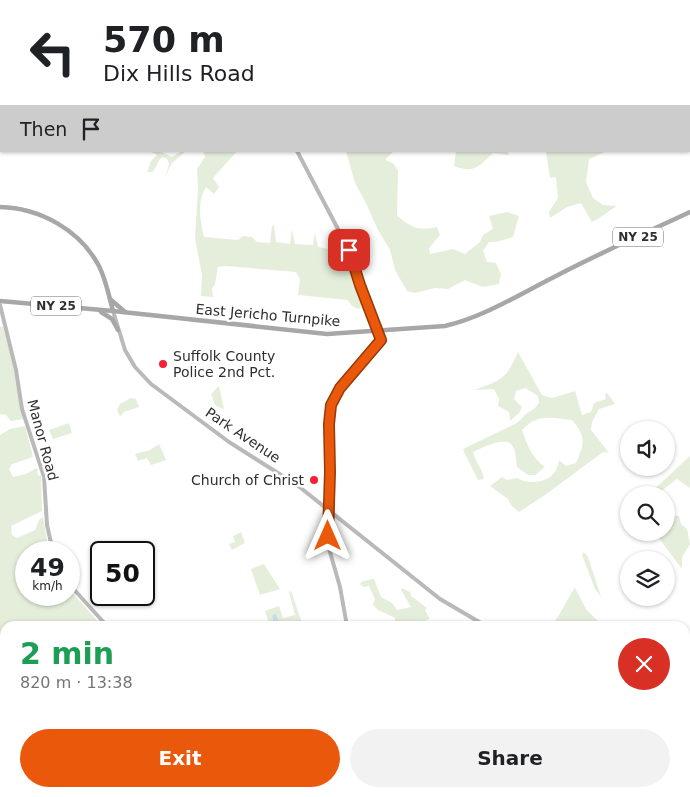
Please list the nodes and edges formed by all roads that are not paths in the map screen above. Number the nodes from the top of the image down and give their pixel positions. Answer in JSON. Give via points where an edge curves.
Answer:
{"nodes":[{"id":1,"x":298,"y":152,"type":"edge"},
{"id":2,"x":0,"y":206,"type":"edge"},
{"id":3,"x":690,"y":212,"type":"edge"},
{"id":4,"x":110,"y":298,"type":"junction"},
{"id":5,"x":0,"y":301,"type":"edge"},
{"id":6,"x":0,"y":305,"type":"edge"},
{"id":7,"x":95,"y":309,"type":"junction"},
{"id":8,"x":113,"y":311,"type":"junction"},
{"id":9,"x":126,"y":313,"type":"junction"},
{"id":10,"x":118,"y":330,"type":"junction"},
{"id":11,"x":378,"y":331,"type":"junction"},
{"id":12,"x":328,"y":510,"type":"junction"},
{"id":13,"x":51,"y":541,"type":"edge"},
{"id":14,"x":80,"y":596,"type":"edge"},
{"id":15,"x":102,"y":621,"type":"edge"},
{"id":16,"x":346,"y":621,"type":"edge"},
{"id":17,"x":477,"y":621,"type":"edge"}],
"edges":[{"from":1,"to":11,"type":"main road","via":[[349,250]]},
{"from":2,"to":4,"type":"main road","via":[[42,216],[70,232],[98,264]]},
{"from":3,"to":11,"type":"main road","name":"East Jericho Turnpike","number":"NY 25","via":[[468,319],[445,326]]},
{"from":4,"to":7,"type":"main road","via":[[107,306]]},
{"from":4,"to":8,"type":"main road"},
{"from":4,"to":9,"type":"main road"},
{"from":5,"to":7,"type":"main road","name":"East Jericho Turnpike","number":"NY 25"},
{"from":6,"to":13,"type":"main road","name":"Manor Road","via":[[22,409],[44,477]]},
{"from":7,"to":8,"type":"main road","name":"East Jericho Turnpike","number":"NY 25"},
{"from":7,"to":10,"type":"main road","via":[[111,318]]},
{"from":8,"to":9,"type":"main road","name":"East Jericho Turnpike","number":"NY 25"},
{"from":8,"to":10,"type":"main road","name":"Park Avenue"},
{"from":9,"to":11,"type":"main road","name":"East Jericho Turnpike","number":"NY 25","via":[[327,334]]},
{"from":10,"to":12,"type":"main road","name":"Park Avenue","via":[[130,359],[151,384]]},
{"from":11,"to":12,"type":"main road","via":[[381,340],[340,388],[331,405]]},
{"from":12,"to":16,"type":"main road","via":[[329,548]]},
{"from":12,"to":17,"type":"main road","name":"Park Avenue","via":[[440,599]]},
{"from":14,"to":15,"type":"main road"}]}
